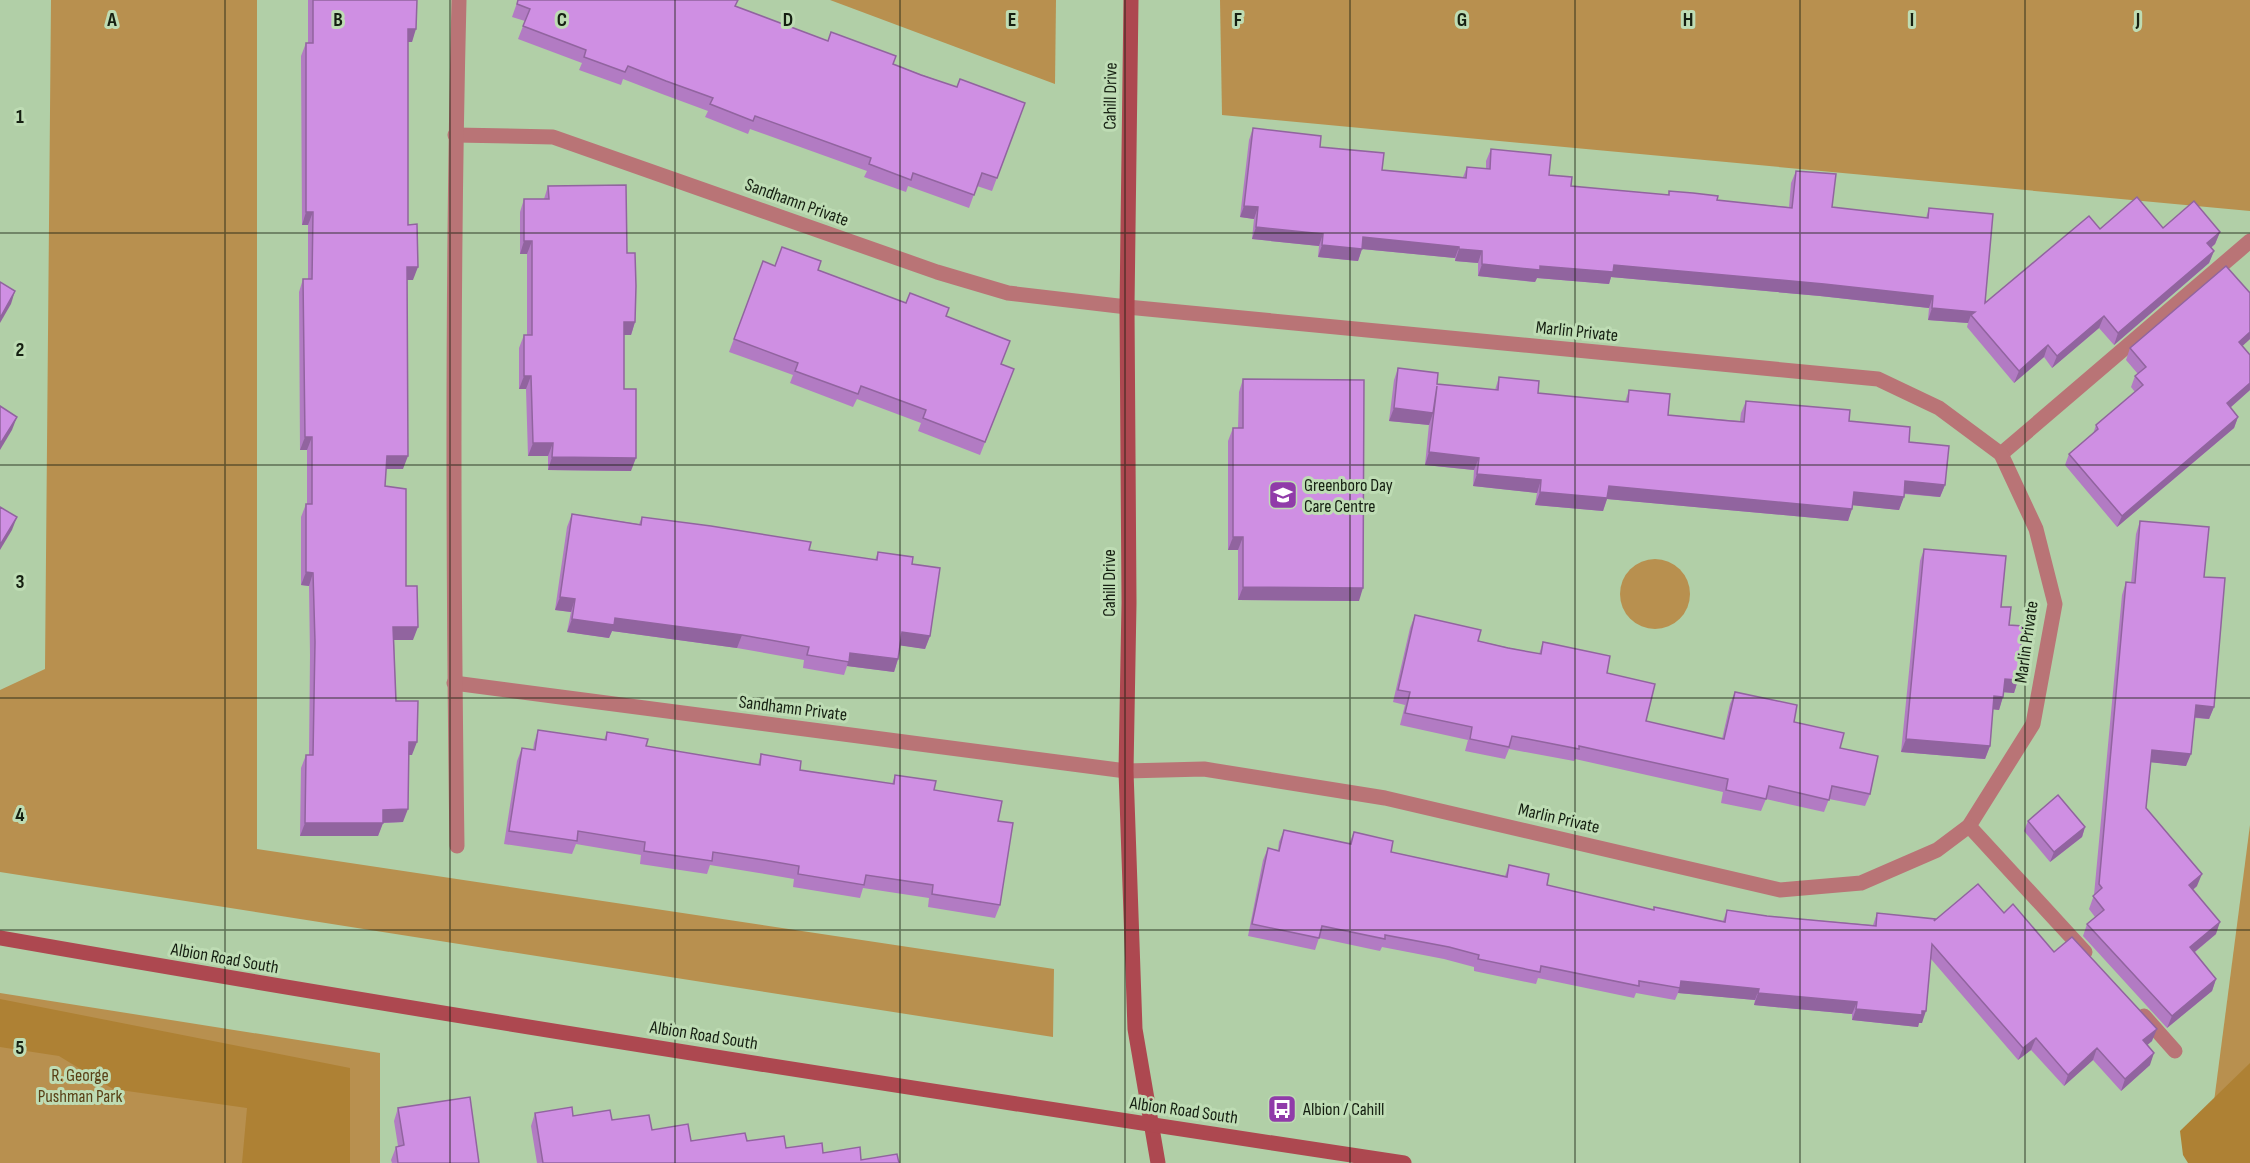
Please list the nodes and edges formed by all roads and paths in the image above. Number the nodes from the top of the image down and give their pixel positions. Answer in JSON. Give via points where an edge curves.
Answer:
{"nodes":[{"id":1,"x":459,"y":0,"type":"edge"},
{"id":2,"x":1131,"y":0,"type":"edge"},
{"id":3,"x":455,"y":135,"type":"junction"},
{"id":4,"x":2250,"y":242,"type":"edge"},
{"id":5,"x":1127,"y":308,"type":"junction"},
{"id":6,"x":2001,"y":454,"type":"junction"},
{"id":7,"x":454,"y":683,"type":"junction"},
{"id":8,"x":1126,"y":771,"type":"junction"},
{"id":9,"x":1969,"y":826,"type":"junction"},
{"id":10,"x":457,"y":846,"type":"dead end"},
{"id":11,"x":0,"y":938,"type":"edge"},
{"id":12,"x":2096,"y":964,"type":"edge"},
{"id":13,"x":2136,"y":1008,"type":"edge"},
{"id":14,"x":2175,"y":1051,"type":"dead end"},
{"id":15,"x":1152,"y":1126,"type":"junction"},
{"id":16,"x":1158,"y":1163,"type":"edge"},
{"id":17,"x":1404,"y":1163,"type":"edge"}],
"edges":[{"from":1,"to":3,"type":"street"},
{"from":2,"to":5,"type":"street","name":"Cahill Drive"},
{"from":3,"to":5,"type":"street","name":"Sandhamn Private","via":[[553,137],[947,275],[1008,293]]},
{"from":3,"to":7,"type":"street"},
{"from":4,"to":6,"type":"street"},
{"from":5,"to":6,"type":"street","name":"Marlin Private","via":[[1878,379],[1939,408]]},
{"from":5,"to":8,"type":"street","name":"Cahill Drive"},
{"from":6,"to":9,"type":"street","name":"Marlin Private","via":[[2036,529],[2055,604],[2033,724]]},
{"from":7,"to":8,"type":"street","name":"Sandhamn Private"},
{"from":7,"to":10,"type":"street"},
{"from":8,"to":9,"type":"street","name":"Marlin Private","via":[[1204,769],[1385,798],[1780,890],[1861,883],[1937,850]]},
{"from":8,"to":15,"type":"street","name":"Cahill Drive","via":[[1135,1029]]},
{"from":9,"to":12,"type":"street"},
{"from":11,"to":15,"type":"street","name":"Albion Road South","via":[[370,1003]]},
{"from":13,"to":14,"type":"street"},
{"from":15,"to":16,"type":"street","name":"Cahill Drive"},
{"from":15,"to":17,"type":"street","name":"Albion Road South"}]}
